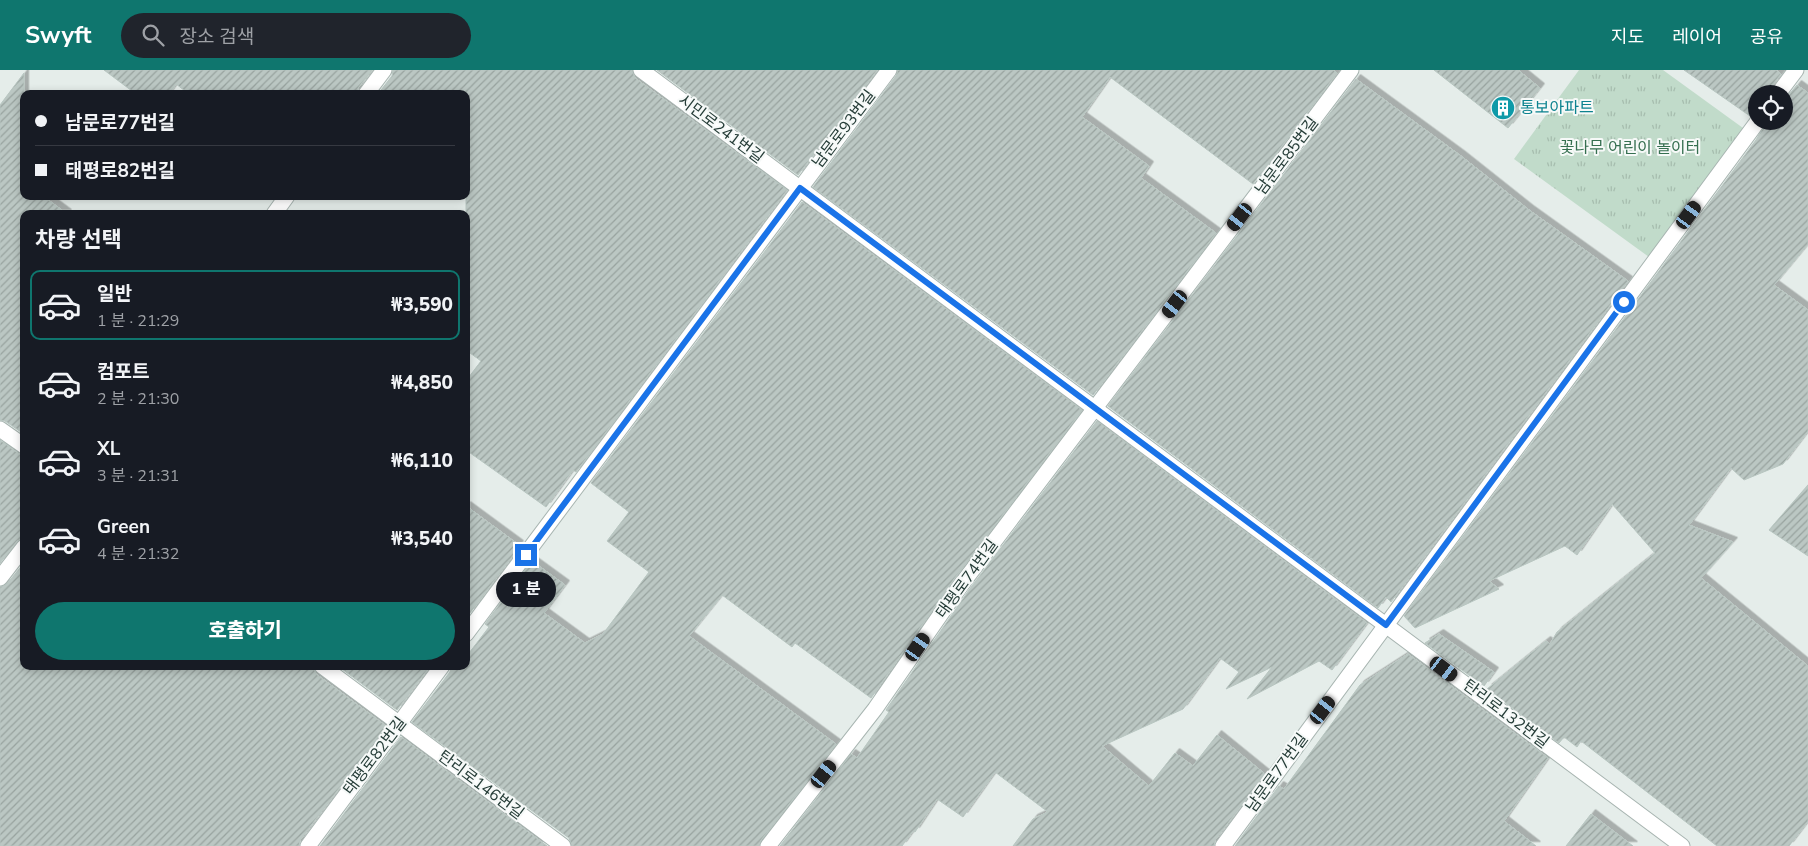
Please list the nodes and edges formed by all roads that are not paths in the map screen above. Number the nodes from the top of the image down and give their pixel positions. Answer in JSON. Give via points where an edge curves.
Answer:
{"nodes":[{"id":1,"x":384,"y":70,"type":"edge"},
{"id":2,"x":642,"y":70,"type":"edge"},
{"id":3,"x":889,"y":70,"type":"edge"},
{"id":4,"x":1351,"y":70,"type":"edge"},
{"id":5,"x":1796,"y":70,"type":"edge"},
{"id":6,"x":1785,"y":85,"type":"edge"},
{"id":7,"x":369,"y":90,"type":"edge"},
{"id":8,"x":1751,"y":130,"type":"edge"},
{"id":9,"x":800,"y":188,"type":"junction"},
{"id":10,"x":1096,"y":409,"type":"junction"},
{"id":11,"x":0,"y":429,"type":"edge"},
{"id":12,"x":20,"y":443,"type":"edge"},
{"id":13,"x":20,"y":552,"type":"edge"},
{"id":14,"x":0,"y":578,"type":"edge"},
{"id":15,"x":1386,"y":625,"type":"junction"},
{"id":16,"x":470,"y":629,"type":"edge"},
{"id":17,"x":327,"y":670,"type":"edge"},
{"id":18,"x":439,"y":670,"type":"edge"},
{"id":19,"x":399,"y":724,"type":"junction"},
{"id":20,"x":308,"y":846,"type":"edge"},
{"id":21,"x":563,"y":846,"type":"edge"},
{"id":22,"x":768,"y":846,"type":"edge"},
{"id":23,"x":1223,"y":846,"type":"edge"},
{"id":24,"x":1682,"y":846,"type":"edge"}],
"edges":[{"from":1,"to":7,"type":"street"},
{"from":2,"to":9,"type":"street","name":"시민로241번길"},
{"from":3,"to":9,"type":"street","name":"남문로93번길"},
{"from":4,"to":10,"type":"street","name":"남문로85번길"},
{"from":5,"to":6,"type":"street"},
{"from":8,"to":15,"type":"street","name":"남문로77번길"},
{"from":9,"to":10,"type":"street","name":"탄리로132번길"},
{"from":9,"to":16,"type":"street"},
{"from":10,"to":15,"type":"street","name":"탄리로132번길"},
{"from":10,"to":22,"type":"street","name":"태평로74번길","via":[[962,585],[876,708]]},
{"from":11,"to":12,"type":"street"},
{"from":13,"to":14,"type":"street"},
{"from":15,"to":23,"type":"street","name":"남문로77번길"},
{"from":15,"to":24,"type":"street","name":"탄리로132번길"},
{"from":17,"to":19,"type":"street","name":"탄리로146번길"},
{"from":18,"to":19,"type":"street","name":"태평로82번길"},
{"from":19,"to":20,"type":"street","name":"태평로82번길"},
{"from":19,"to":21,"type":"street","name":"탄리로146번길"}]}
